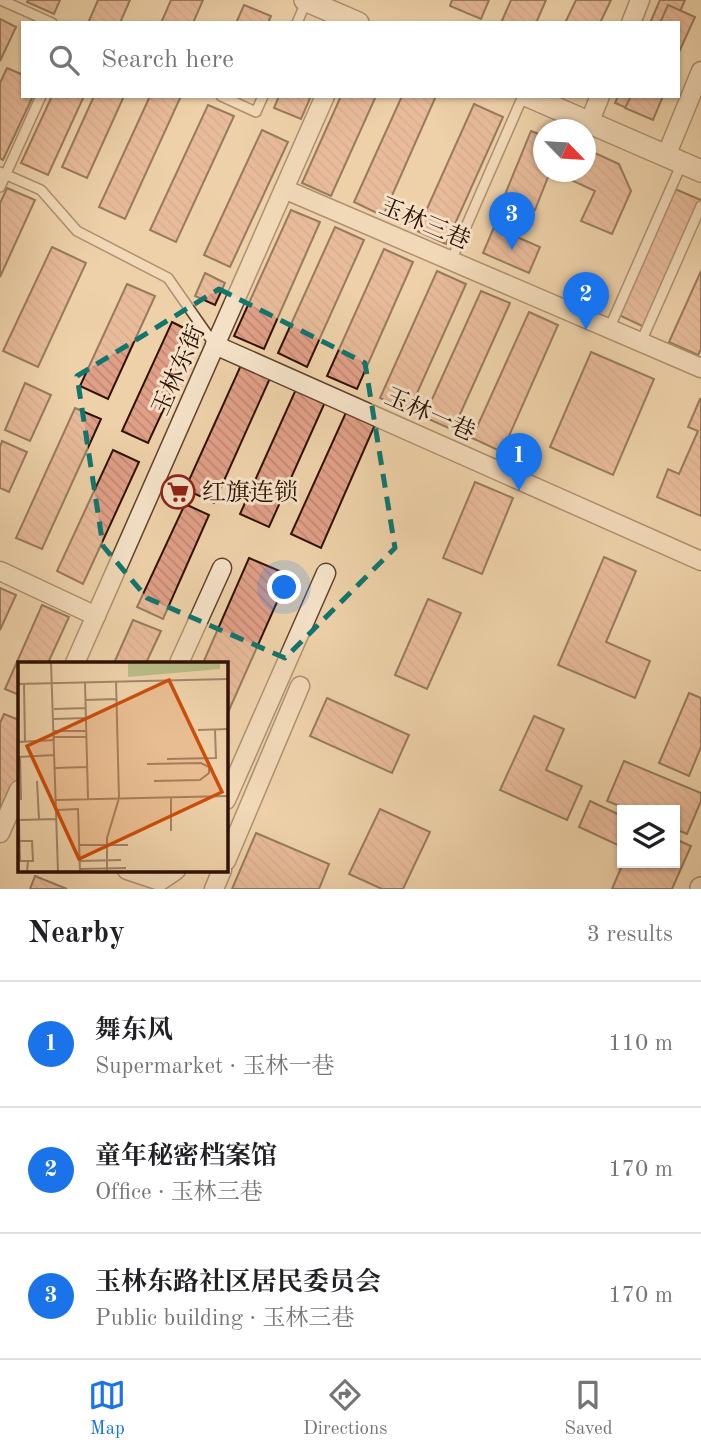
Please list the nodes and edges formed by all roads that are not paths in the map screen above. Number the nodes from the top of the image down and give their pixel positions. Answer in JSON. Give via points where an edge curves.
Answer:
{"nodes":[{"id":1,"x":1,"y":0,"type":"edge"},
{"id":2,"x":306,"y":0,"type":"edge"},
{"id":3,"x":640,"y":0,"type":"edge"},
{"id":4,"x":48,"y":21,"type":"edge"},
{"id":5,"x":297,"y":21,"type":"edge"},
{"id":6,"x":353,"y":21,"type":"edge"},
{"id":7,"x":632,"y":21,"type":"edge"},
{"id":8,"x":701,"y":71,"type":"edge"},
{"id":9,"x":40,"y":98,"type":"edge"},
{"id":10,"x":225,"y":98,"type":"edge"},
{"id":11,"x":262,"y":98,"type":"edge"},
{"id":12,"x":323,"y":98,"type":"edge"},
{"id":13,"x":524,"y":98,"type":"edge"},
{"id":14,"x":530,"y":98,"type":"edge"},
{"id":15,"x":599,"y":98,"type":"edge"},
{"id":16,"x":580,"y":119,"type":"edge"},
{"id":17,"x":591,"y":119,"type":"edge"},
{"id":18,"x":596,"y":126,"type":"edge"},
{"id":19,"x":683,"y":163,"type":"edge"},
{"id":20,"x":3,"y":173,"type":"edge"},
{"id":21,"x":0,"y":187,"type":"edge"},
{"id":22,"x":284,"y":189,"type":"junction"},
{"id":23,"x":701,"y":206,"type":"edge"},
{"id":24,"x":451,"y":261,"type":"junction"},
{"id":25,"x":609,"y":328,"type":"junction"},
{"id":26,"x":641,"y":342,"type":"junction"},
{"id":27,"x":215,"y":345,"type":"junction"},
{"id":28,"x":701,"y":368,"type":"edge"},
{"id":29,"x":701,"y":561,"type":"edge"},
{"id":30,"x":222,"y":568,"type":"dead end"},
{"id":31,"x":0,"y":572,"type":"edge"},
{"id":32,"x":326,"y":573,"type":"dead end"},
{"id":33,"x":96,"y":616,"type":"junction"},
{"id":34,"x":75,"y":662,"type":"edge"},
{"id":35,"x":178,"y":662,"type":"edge"},
{"id":36,"x":300,"y":686,"type":"dead end"},
{"id":37,"x":18,"y":792,"type":"edge"},
{"id":38,"x":228,"y":795,"type":"edge"},
{"id":39,"x":0,"y":833,"type":"edge"},
{"id":40,"x":228,"y":856,"type":"edge"},
{"id":41,"x":133,"y":872,"type":"edge"},
{"id":42,"x":173,"y":872,"type":"edge"},
{"id":43,"x":221,"y":872,"type":"edge"},
{"id":44,"x":214,"y":889,"type":"edge"}],
"edges":[{"from":1,"to":4,"type":"lane"},
{"from":2,"to":5,"type":"lane"},
{"from":2,"to":6,"type":"street"},
{"from":3,"to":7,"type":"street"},
{"from":8,"to":19,"type":"street"},
{"from":9,"to":20,"type":"lane"},
{"from":10,"to":11,"type":"lane","via":[[256,112]]},
{"from":12,"to":22,"type":"street","name":"玉林东街"},
{"from":13,"to":24,"type":"lane"},
{"from":14,"to":16,"type":"street"},
{"from":15,"to":17,"type":"street"},
{"from":18,"to":19,"type":"street"},
{"from":19,"to":25,"type":"lane"},
{"from":20,"to":21,"type":"lane"},
{"from":20,"to":27,"type":"lane","via":[[41,190],[77,231],[168,278]]},
{"from":22,"to":24,"type":"street","name":"玉林三巷"},
{"from":22,"to":27,"type":"street","name":"玉林东街"},
{"from":23,"to":26,"type":"lane"},
{"from":24,"to":25,"type":"street","name":"玉林三巷"},
{"from":25,"to":26,"type":"street","name":"玉林三巷"},
{"from":26,"to":28,"type":"street","name":"玉林三巷"},
{"from":27,"to":29,"type":"street","name":"玉林一巷"},
{"from":27,"to":33,"type":"street","name":"玉林东街"},
{"from":30,"to":35,"type":"street"},
{"from":31,"to":33,"type":"street"},
{"from":32,"to":38,"type":"street"},
{"from":33,"to":34,"type":"street","name":"玉林东街"},
{"from":36,"to":40,"type":"street"},
{"from":37,"to":39,"type":"street"},
{"from":41,"to":42,"type":"street","via":[[160,881]]},
{"from":43,"to":44,"type":"street"}]}
